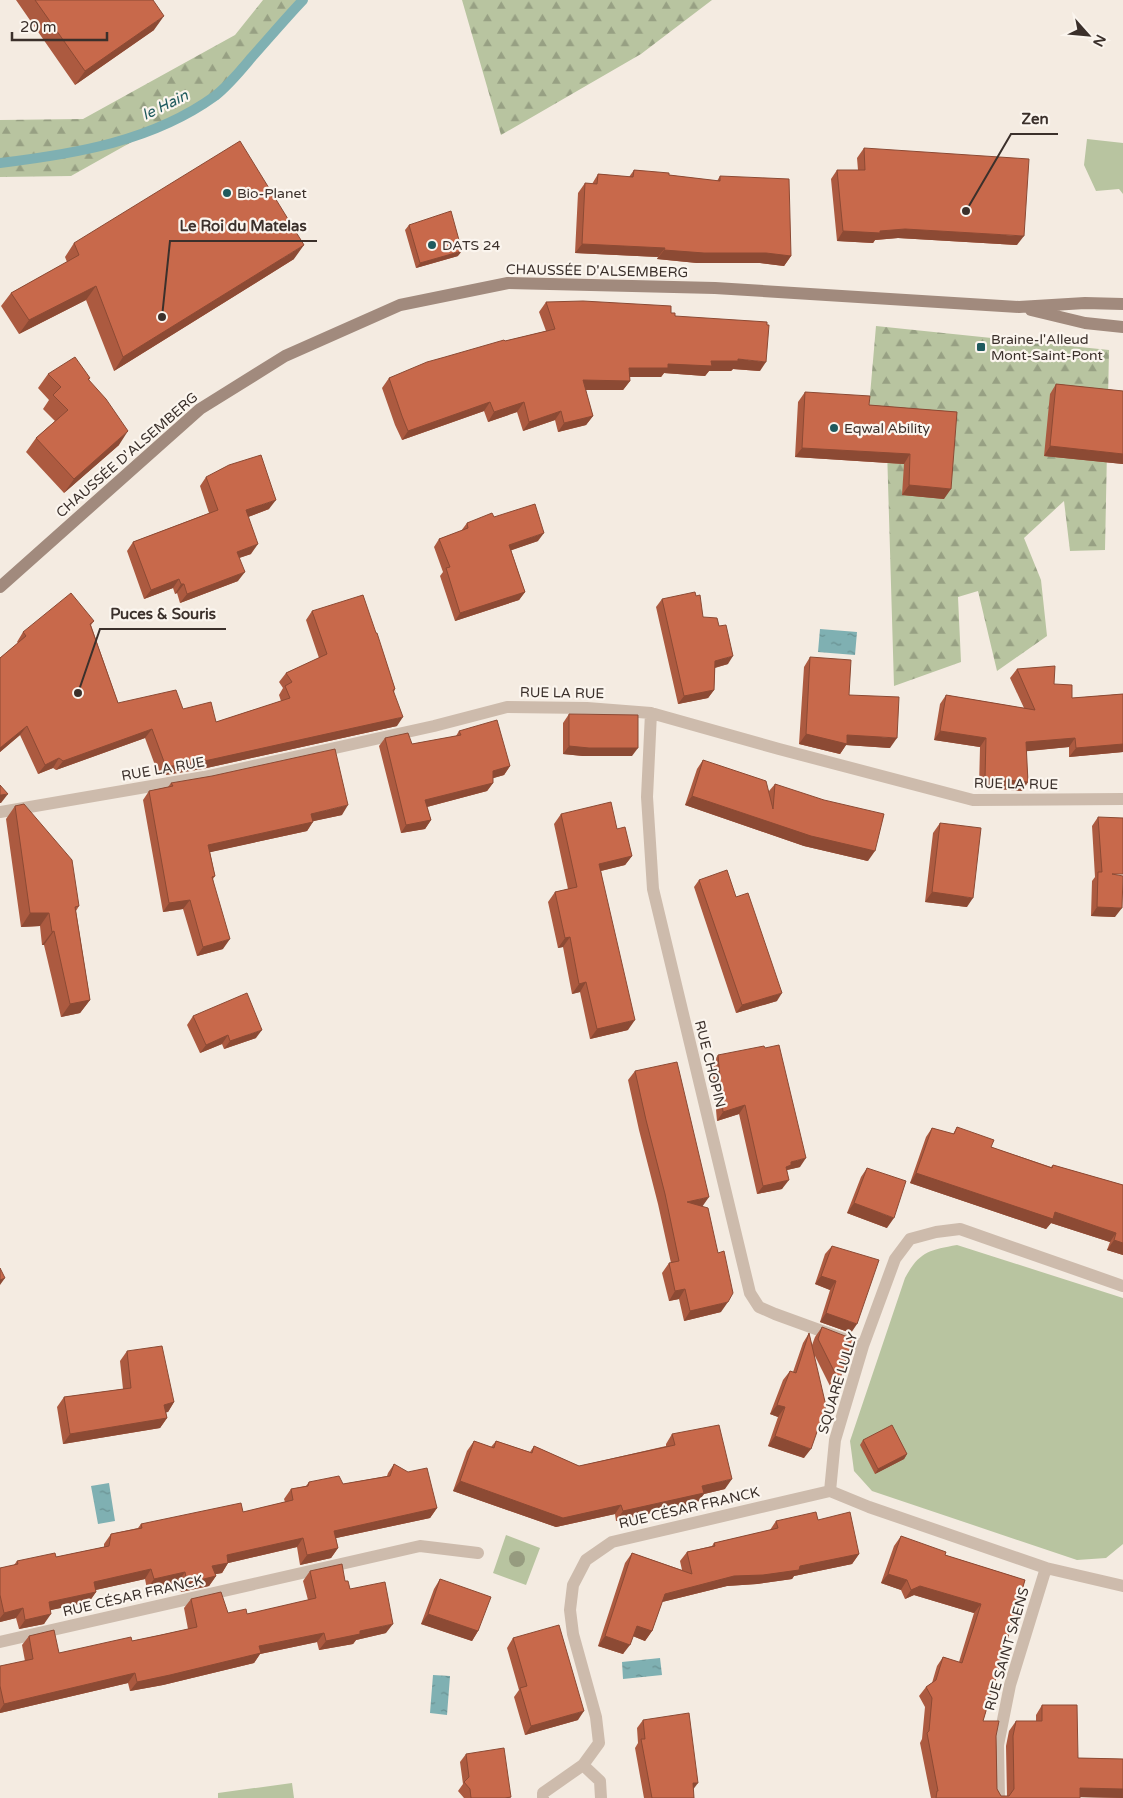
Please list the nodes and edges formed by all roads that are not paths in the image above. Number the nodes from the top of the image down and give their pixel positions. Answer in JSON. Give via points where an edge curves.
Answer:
{"nodes":[{"id":1,"x":1123,"y":304,"type":"edge"},
{"id":2,"x":1019,"y":307,"type":"junction"},
{"id":3,"x":1123,"y":327,"type":"edge"},
{"id":4,"x":0,"y":587,"type":"edge"},
{"id":5,"x":651,"y":713,"type":"junction"},
{"id":6,"x":1123,"y":799,"type":"edge"},
{"id":7,"x":0,"y":812,"type":"edge"},
{"id":8,"x":1123,"y":1286,"type":"edge"},
{"id":9,"x":863,"y":1346,"type":"junction"},
{"id":10,"x":830,"y":1491,"type":"junction"},
{"id":11,"x":478,"y":1553,"type":"dead end"},
{"id":12,"x":1046,"y":1568,"type":"junction"},
{"id":13,"x":1123,"y":1586,"type":"edge"},
{"id":14,"x":0,"y":1642,"type":"edge"},
{"id":15,"x":583,"y":1765,"type":"junction"},
{"id":16,"x":543,"y":1798,"type":"edge"},
{"id":17,"x":601,"y":1798,"type":"edge"},
{"id":18,"x":999,"y":1798,"type":"edge"}],
"edges":[{"from":1,"to":2,"type":"main road","name":"CHAUSSÉE D'ALSEMBERG"},
{"from":2,"to":3,"type":"main road","name":"CHAUSSÉE D'ALSEMBERG","via":[[1085,324]]},
{"from":2,"to":4,"type":"main road","name":"CHAUSSÉE D'ALSEMBERG","via":[[715,288],[508,283],[400,304],[285,356],[200,409]]},
{"from":5,"to":6,"type":"street","name":"RUE LA RUE","via":[[973,800]]},
{"from":5,"to":7,"type":"street","name":"RUE LA RUE","via":[[507,707],[204,777]]},
{"from":5,"to":9,"type":"street","name":"RUE CHOPIN","via":[[646,797],[654,889],[750,1293],[759,1307]]},
{"from":8,"to":9,"type":"street","name":"SQUARE LULLY","via":[[960,1229],[936,1232],[910,1239],[895,1259]]},
{"from":9,"to":10,"type":"street","name":"SQUARE LULLY","via":[[835,1440]]},
{"from":10,"to":12,"type":"street"},
{"from":10,"to":15,"type":"street","name":"RUE CÉSAR FRANCK","via":[[612,1542],[586,1560],[573,1585],[570,1610],[573,1634],[596,1717],[599,1743]]},
{"from":11,"to":14,"type":"street","name":"RUE CÉSAR FRANCK","via":[[420,1546]]},
{"from":12,"to":13,"type":"street"},
{"from":12,"to":18,"type":"street","name":"RUE SAINT SAENS","via":[[1010,1685],[998,1744]]},
{"from":15,"to":16,"type":"street","via":[[543,1794]]},
{"from":15,"to":17,"type":"street","via":[[600,1782]]}]}
